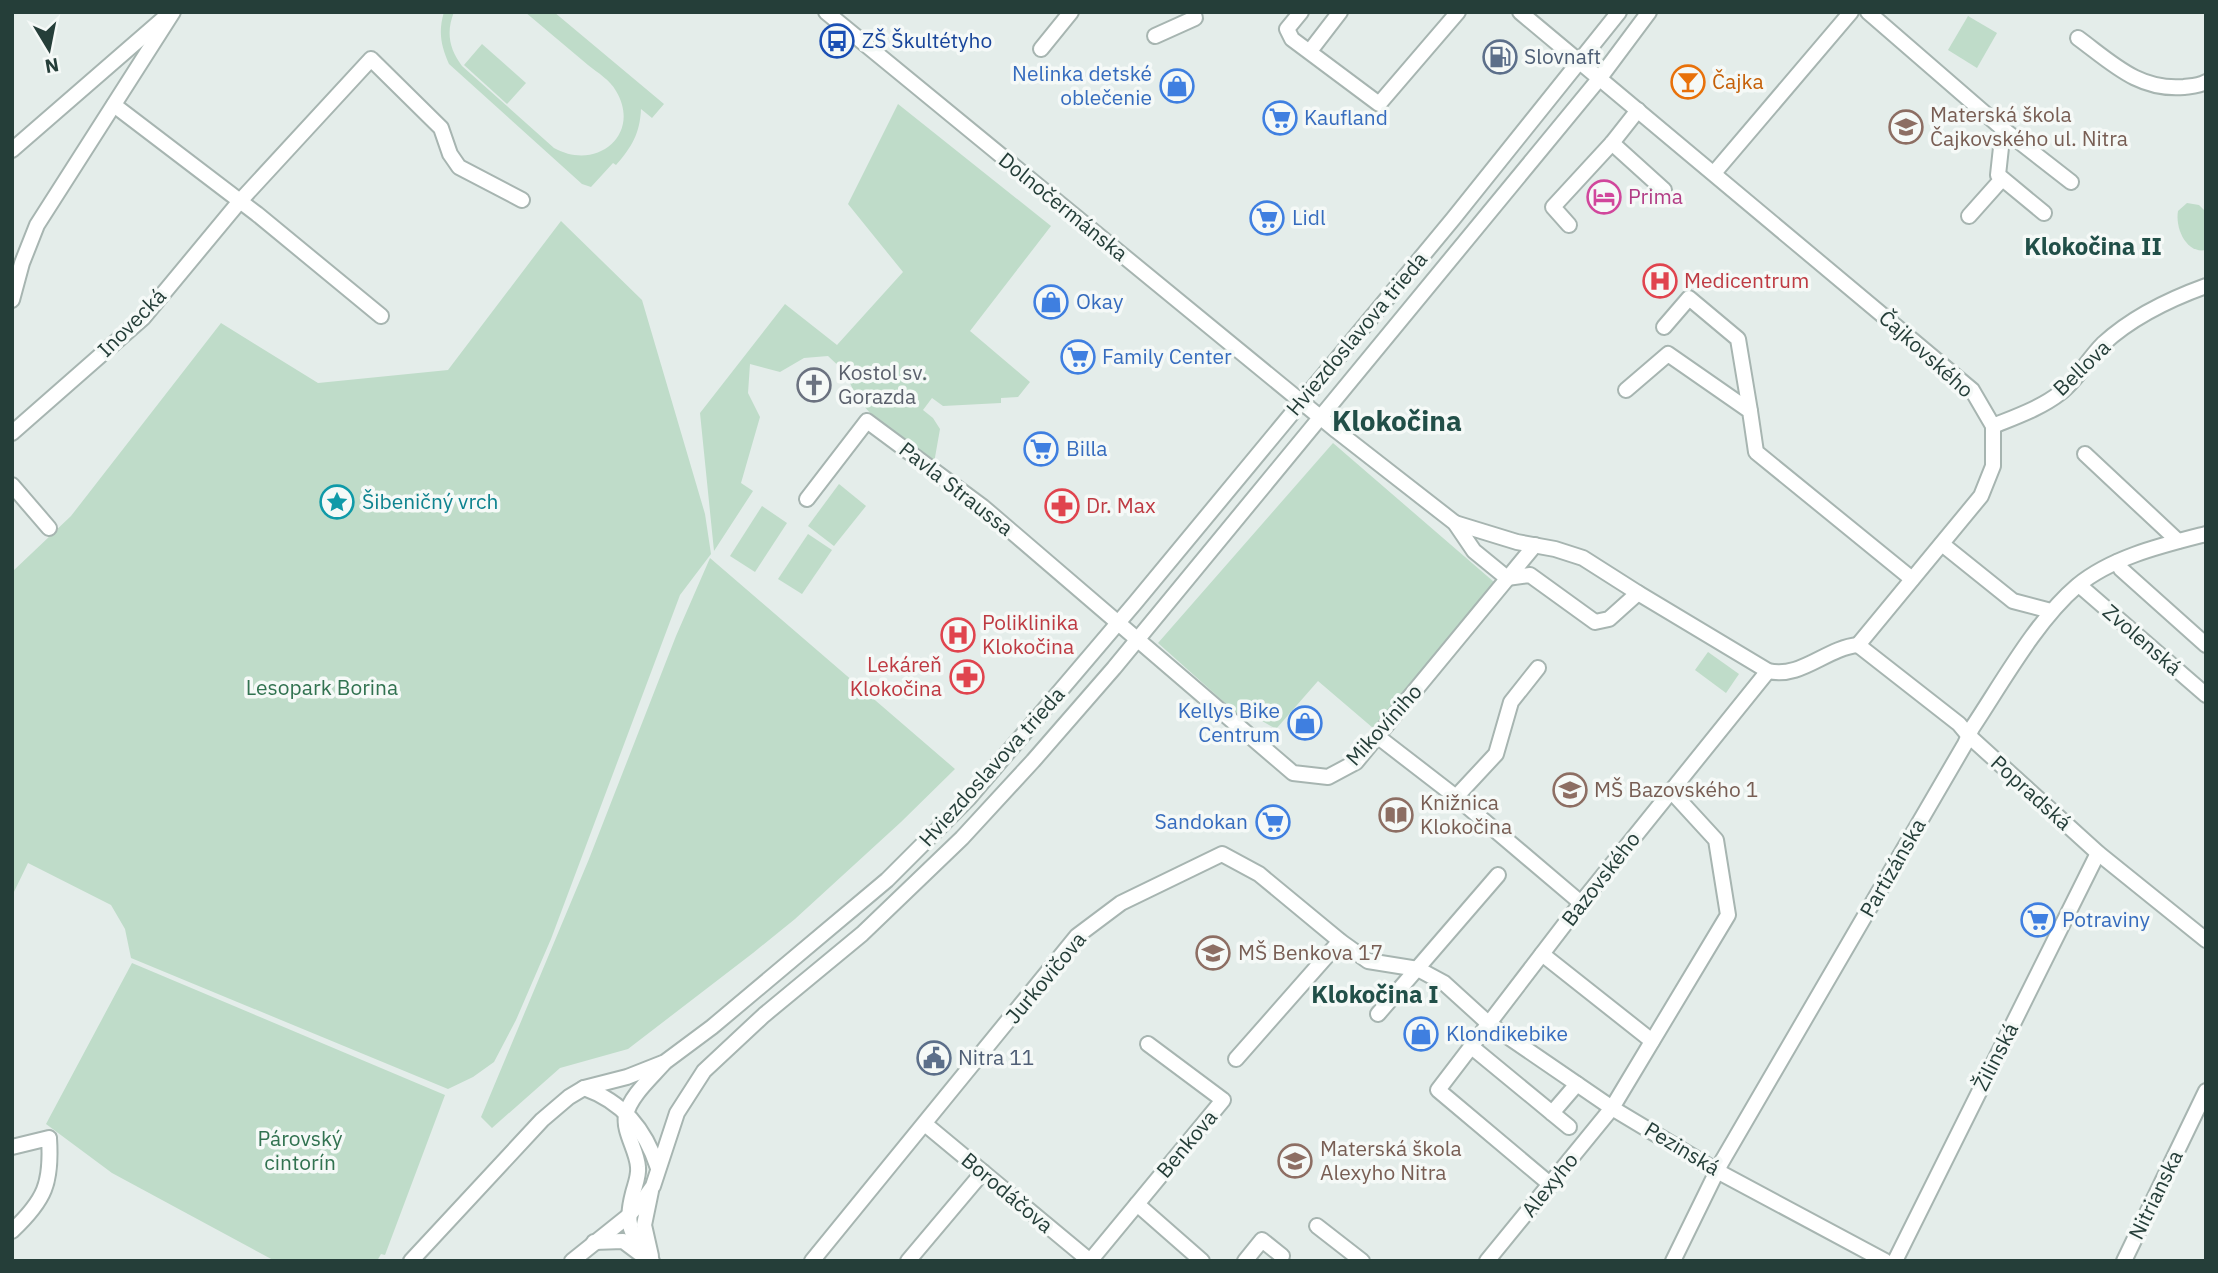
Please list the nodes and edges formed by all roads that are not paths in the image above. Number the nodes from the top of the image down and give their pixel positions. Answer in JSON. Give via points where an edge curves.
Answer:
{"nodes":[{"id":1,"x":172,"y":12,"type":"edge"},
{"id":2,"x":826,"y":12,"type":"edge"},
{"id":3,"x":1071,"y":12,"type":"edge"},
{"id":4,"x":1194,"y":12,"type":"edge"},
{"id":5,"x":1301,"y":12,"type":"edge"},
{"id":6,"x":1340,"y":12,"type":"edge"},
{"id":7,"x":1458,"y":12,"type":"edge"},
{"id":8,"x":1520,"y":12,"type":"edge"},
{"id":9,"x":1619,"y":12,"type":"edge"},
{"id":10,"x":1649,"y":12,"type":"edge"},
{"id":11,"x":1851,"y":12,"type":"edge"},
{"id":12,"x":1868,"y":12,"type":"edge"},
{"id":13,"x":1154,"y":36,"type":"dead end"},
{"id":14,"x":2078,"y":38,"type":"dead end"},
{"id":15,"x":1041,"y":49,"type":"dead end"},
{"id":16,"x":1310,"y":51,"type":"junction"},
{"id":17,"x":1579,"y":62,"type":"junction"},
{"id":18,"x":1599,"y":79,"type":"junction"},
{"id":19,"x":2206,"y":82,"type":"edge"},
{"id":20,"x":114,"y":105,"type":"junction"},
{"id":21,"x":1638,"y":110,"type":"junction"},
{"id":22,"x":2003,"y":129,"type":"junction"},
{"id":23,"x":1612,"y":143,"type":"junction"},
{"id":24,"x":12,"y":150,"type":"edge"},
{"id":25,"x":1713,"y":173,"type":"junction"},
{"id":26,"x":2002,"y":179,"type":"junction"},
{"id":27,"x":2071,"y":182,"type":"dead end"},
{"id":28,"x":1664,"y":190,"type":"dead end"},
{"id":29,"x":522,"y":200,"type":"dead end"},
{"id":30,"x":240,"y":201,"type":"junction"},
{"id":31,"x":2044,"y":212,"type":"dead end"},
{"id":32,"x":1969,"y":216,"type":"dead end"},
{"id":33,"x":1453,"y":219,"type":"junction"},
{"id":34,"x":1569,"y":225,"type":"dead end"},
{"id":35,"x":1472,"y":235,"type":"junction"},
{"id":36,"x":2206,"y":286,"type":"edge"},
{"id":37,"x":12,"y":300,"type":"edge"},
{"id":38,"x":381,"y":316,"type":"dead end"},
{"id":39,"x":1664,"y":327,"type":"dead end"},
{"id":40,"x":1626,"y":390,"type":"dead end"},
{"id":41,"x":1301,"y":400,"type":"junction"},
{"id":42,"x":1751,"y":411,"type":"junction"},
{"id":43,"x":1320,"y":417,"type":"junction"},
{"id":44,"x":1993,"y":426,"type":"junction"},
{"id":45,"x":12,"y":433,"type":"edge"},
{"id":46,"x":2085,"y":454,"type":"dead end"},
{"id":47,"x":12,"y":485,"type":"edge"},
{"id":48,"x":807,"y":499,"type":"dead end"},
{"id":49,"x":1455,"y":523,"type":"junction"},
{"id":50,"x":50,"y":528,"type":"dead end"},
{"id":51,"x":2206,"y":534,"type":"edge"},
{"id":52,"x":2178,"y":541,"type":"junction"},
{"id":53,"x":1942,"y":544,"type":"junction"},
{"id":54,"x":1535,"y":545,"type":"junction"},
{"id":55,"x":2117,"y":562,"type":"junction"},
{"id":56,"x":1507,"y":578,"type":"junction"},
{"id":57,"x":1912,"y":579,"type":"junction"},
{"id":58,"x":2079,"y":585,"type":"junction"},
{"id":59,"x":1638,"y":593,"type":"junction"},
{"id":60,"x":2051,"y":611,"type":"junction"},
{"id":61,"x":1119,"y":622,"type":"junction"},
{"id":62,"x":1136,"y":640,"type":"junction"},
{"id":63,"x":1857,"y":645,"type":"junction"},
{"id":64,"x":2206,"y":645,"type":"edge"},
{"id":65,"x":1538,"y":668,"type":"dead end"},
{"id":66,"x":1769,"y":671,"type":"junction"},
{"id":67,"x":2206,"y":695,"type":"edge"},
{"id":68,"x":1377,"y":736,"type":"junction"},
{"id":69,"x":1969,"y":736,"type":"junction"},
{"id":70,"x":1671,"y":791,"type":"junction"},
{"id":71,"x":1457,"y":797,"type":"junction"},
{"id":72,"x":2098,"y":853,"type":"junction"},
{"id":73,"x":1498,"y":874,"type":"dead end"},
{"id":74,"x":1581,"y":903,"type":"junction"},
{"id":75,"x":2206,"y":940,"type":"edge"},
{"id":76,"x":1340,"y":941,"type":"junction"},
{"id":77,"x":1542,"y":954,"type":"junction"},
{"id":78,"x":1418,"y":969,"type":"junction"},
{"id":79,"x":1378,"y":1014,"type":"dead end"},
{"id":80,"x":1488,"y":1023,"type":"junction"},
{"id":81,"x":1652,"y":1041,"type":"junction"},
{"id":82,"x":1148,"y":1044,"type":"dead end"},
{"id":83,"x":1473,"y":1048,"type":"junction"},
{"id":84,"x":1236,"y":1059,"type":"dead end"},
{"id":85,"x":665,"y":1062,"type":"junction"},
{"id":86,"x":1577,"y":1084,"type":"junction"},
{"id":87,"x":584,"y":1088,"type":"junction"},
{"id":88,"x":2206,"y":1091,"type":"edge"},
{"id":89,"x":1612,"y":1108,"type":"junction"},
{"id":90,"x":1552,"y":1113,"type":"junction"},
{"id":91,"x":626,"y":1114,"type":"junction"},
{"id":92,"x":925,"y":1124,"type":"junction"},
{"id":93,"x":1569,"y":1127,"type":"dead end"},
{"id":94,"x":12,"y":1147,"type":"edge"},
{"id":95,"x":658,"y":1168,"type":"junction"},
{"id":96,"x":1717,"y":1171,"type":"junction"},
{"id":97,"x":982,"y":1172,"type":"junction"},
{"id":98,"x":1551,"y":1185,"type":"junction"},
{"id":99,"x":653,"y":1186,"type":"junction"},
{"id":100,"x":1137,"y":1204,"type":"junction"},
{"id":101,"x":627,"y":1217,"type":"junction"},
{"id":102,"x":1317,"y":1226,"type":"dead end"},
{"id":103,"x":12,"y":1231,"type":"edge"},
{"id":104,"x":592,"y":1242,"type":"junction"},
{"id":105,"x":1282,"y":1256,"type":"dead end"},
{"id":106,"x":411,"y":1261,"type":"edge"},
{"id":107,"x":572,"y":1261,"type":"edge"},
{"id":108,"x":652,"y":1261,"type":"edge"},
{"id":109,"x":812,"y":1261,"type":"edge"},
{"id":110,"x":908,"y":1261,"type":"edge"},
{"id":111,"x":1090,"y":1261,"type":"edge"},
{"id":112,"x":1202,"y":1261,"type":"edge"},
{"id":113,"x":1245,"y":1261,"type":"edge"},
{"id":114,"x":1362,"y":1261,"type":"edge"},
{"id":115,"x":1487,"y":1261,"type":"edge"},
{"id":116,"x":1673,"y":1261,"type":"edge"},
{"id":117,"x":1885,"y":1261,"type":"edge"},
{"id":118,"x":1895,"y":1261,"type":"edge"},
{"id":119,"x":2124,"y":1261,"type":"edge"}],
"edges":[{"from":1,"to":20,"type":"street"},
{"from":1,"to":24,"type":"street"},
{"from":2,"to":41,"type":"street","name":"Dolnočermánska"},
{"from":3,"to":15,"type":"street"},
{"from":4,"to":13,"type":"street","via":[[1195,18]]},
{"from":5,"to":16,"type":"street","via":[[1287,29],[1292,39]]},
{"from":6,"to":16,"type":"street"},
{"from":7,"to":16,"type":"street","via":[[1379,104]]},
{"from":8,"to":17,"type":"street","name":"Čajkovského"},
{"from":9,"to":17,"type":"street","name":"Hviezdoslavova trieda"},
{"from":10,"to":18,"type":"street","name":"Hviezdoslavova trieda"},
{"from":11,"to":25,"type":"street"},
{"from":12,"to":22,"type":"street"},
{"from":14,"to":19,"type":"street","via":[[2143,83],[2169,88]]},
{"from":17,"to":18,"type":"street","name":"Čajkovského"},
{"from":17,"to":33,"type":"street","name":"Hviezdoslavova trieda"},
{"from":18,"to":21,"type":"street","name":"Čajkovského"},
{"from":18,"to":35,"type":"street","name":"Hviezdoslavova trieda"},
{"from":20,"to":30,"type":"street"},
{"from":20,"to":37,"type":"street","via":[[37,225]]},
{"from":21,"to":23,"type":"street"},
{"from":21,"to":25,"type":"street","name":"Čajkovského"},
{"from":22,"to":26,"type":"street","via":[[1998,175]]},
{"from":22,"to":27,"type":"street"},
{"from":23,"to":28,"type":"street"},
{"from":23,"to":34,"type":"street","via":[[1553,207]]},
{"from":25,"to":44,"type":"street","name":"Čajkovského","via":[[1972,390]]},
{"from":26,"to":31,"type":"street"},
{"from":26,"to":32,"type":"street"},
{"from":29,"to":30,"type":"street","name":"Inovecká","via":[[459,167],[441,128],[371,59]]},
{"from":30,"to":38,"type":"street"},
{"from":30,"to":45,"type":"street","name":"Inovecká","via":[[143,318]]},
{"from":33,"to":35,"type":"street"},
{"from":33,"to":41,"type":"street","name":"Hviezdoslavova trieda"},
{"from":35,"to":43,"type":"street","name":"Hviezdoslavova trieda"},
{"from":36,"to":44,"type":"street","name":"Bellova","via":[[2147,313],[2104,343],[2061,393]]},
{"from":39,"to":42,"type":"street","via":[[1689,298],[1738,339]]},
{"from":40,"to":42,"type":"street","via":[[1668,354]]},
{"from":41,"to":43,"type":"street","name":"Dolnočermánska"},
{"from":41,"to":61,"type":"street","name":"Hviezdoslavova trieda"},
{"from":42,"to":57,"type":"street","via":[[1756,452]]},
{"from":43,"to":49,"type":"street"},
{"from":43,"to":62,"type":"street","name":"Hviezdoslavova trieda"},
{"from":44,"to":53,"type":"street","via":[[1993,466],[1981,496]]},
{"from":46,"to":52,"type":"street"},
{"from":47,"to":50,"type":"street"},
{"from":48,"to":61,"type":"street","name":"Pavla Straussa","via":[[867,421],[983,507]]},
{"from":49,"to":54,"type":"street"},
{"from":49,"to":56,"type":"street","via":[[1474,551]]},
{"from":51,"to":52,"type":"street","name":"Partizánska"},
{"from":52,"to":55,"type":"street","name":"Partizánska"},
{"from":53,"to":57,"type":"street"},
{"from":53,"to":60,"type":"street","via":[[2013,601]]},
{"from":54,"to":56,"type":"street","name":"Mikovíniho"},
{"from":54,"to":59,"type":"street","via":[[1583,558]]},
{"from":55,"to":58,"type":"street","name":"Partizánska"},
{"from":55,"to":64,"type":"street","name":"Zvolenská"},
{"from":56,"to":59,"type":"street","via":[[1530,575],[1595,622],[1609,619]]},
{"from":56,"to":68,"type":"street","name":"Mikovíniho"},
{"from":57,"to":63,"type":"street"},
{"from":58,"to":60,"type":"street","name":"Partizánska"},
{"from":58,"to":67,"type":"street","name":"Zvolenská"},
{"from":59,"to":66,"type":"street"},
{"from":60,"to":69,"type":"street","name":"Partizánska"},
{"from":61,"to":62,"type":"street","name":"Mikovíniho"},
{"from":61,"to":85,"type":"street","name":"Hviezdoslavova trieda","via":[[990,775],[887,880]]},
{"from":62,"to":68,"type":"street","name":"Mikovíniho","via":[[1293,773],[1328,777],[1356,762]]},
{"from":62,"to":95,"type":"street","name":"Hviezdoslavova trieda","via":[[1075,715],[962,838],[862,934],[704,1071],[677,1114]]},
{"from":63,"to":66,"type":"street","via":[[1835,650],[1794,671]]},
{"from":63,"to":69,"type":"street","name":"Popradská"},
{"from":65,"to":71,"type":"street","via":[[1511,702],[1496,754]]},
{"from":66,"to":70,"type":"street","name":"Bazovského"},
{"from":68,"to":71,"type":"street"},
{"from":69,"to":72,"type":"street","name":"Popradská"},
{"from":69,"to":96,"type":"street","name":"Partizánska"},
{"from":70,"to":74,"type":"street","name":"Bazovského"},
{"from":70,"to":81,"type":"street","name":"Alexyho","via":[[1716,840],[1728,915]]},
{"from":71,"to":74,"type":"street"},
{"from":72,"to":75,"type":"street","name":"Popradská"},
{"from":72,"to":118,"type":"street","name":"Žilinská"},
{"from":73,"to":78,"type":"street"},
{"from":74,"to":77,"type":"street","name":"Bazovského"},
{"from":76,"to":78,"type":"street","name":"Jurkovičova","via":[[1368,961]]},
{"from":76,"to":84,"type":"street"},
{"from":76,"to":92,"type":"street","name":"Jurkovičova","via":[[1259,874],[1222,854],[1210,859],[1121,903],[1077,936]]},
{"from":77,"to":80,"type":"street","name":"Bazovského"},
{"from":77,"to":81,"type":"street"},
{"from":78,"to":79,"type":"street"},
{"from":78,"to":80,"type":"street","name":"Jurkovičova","via":[[1444,983]]},
{"from":80,"to":83,"type":"street","name":"Bazovského"},
{"from":80,"to":86,"type":"street","name":"Pezinská"},
{"from":81,"to":89,"type":"street","name":"Alexyho"},
{"from":82,"to":100,"type":"street","name":"Benkova","via":[[1223,1100]]},
{"from":83,"to":90,"type":"street"},
{"from":83,"to":98,"type":"street","name":"Bazovského","via":[[1438,1090]]},
{"from":85,"to":87,"type":"street","name":"Hviezdoslavova trieda"},
{"from":85,"to":91,"type":"street"},
{"from":86,"to":89,"type":"street","name":"Pezinská"},
{"from":86,"to":90,"type":"street"},
{"from":87,"to":91,"type":"street","via":[[605,1096]]},
{"from":87,"to":106,"type":"street","name":"Hviezdoslavova trieda","via":[[541,1121]]},
{"from":88,"to":119,"type":"street","name":"Nitrianska"},
{"from":89,"to":96,"type":"street","name":"Pezinská"},
{"from":89,"to":98,"type":"street","name":"Alexyho"},
{"from":90,"to":93,"type":"street"},
{"from":91,"to":95,"type":"street","via":[[639,1127]]},
{"from":91,"to":101,"type":"street","via":[[639,1170]]},
{"from":92,"to":97,"type":"street","name":"Borodáčova"},
{"from":92,"to":109,"type":"street","name":"Jurkovičova"},
{"from":94,"to":103,"type":"street","via":[[48,1138],[50,1162],[48,1183],[32,1212]]},
{"from":95,"to":99,"type":"street","name":"Hviezdoslavova trieda"},
{"from":96,"to":116,"type":"street","name":"Partizánska"},
{"from":96,"to":117,"type":"street","name":"Pezinská"},
{"from":97,"to":110,"type":"street"},
{"from":97,"to":111,"type":"street","name":"Borodáčova"},
{"from":98,"to":115,"type":"street","name":"Alexyho"},
{"from":99,"to":101,"type":"street","name":"Hviezdoslavova trieda"},
{"from":99,"to":108,"type":"street","via":[[644,1225]]},
{"from":100,"to":111,"type":"street","name":"Benkova"},
{"from":100,"to":112,"type":"street"},
{"from":101,"to":104,"type":"street","name":"Hviezdoslavova trieda"},
{"from":101,"to":108,"type":"street","via":[[634,1238]]},
{"from":102,"to":114,"type":"street"},
{"from":104,"to":107,"type":"street","name":"Hviezdoslavova trieda"},
{"from":104,"to":108,"type":"street","via":[[623,1241]]},
{"from":105,"to":113,"type":"street","via":[[1262,1240]]}]}
